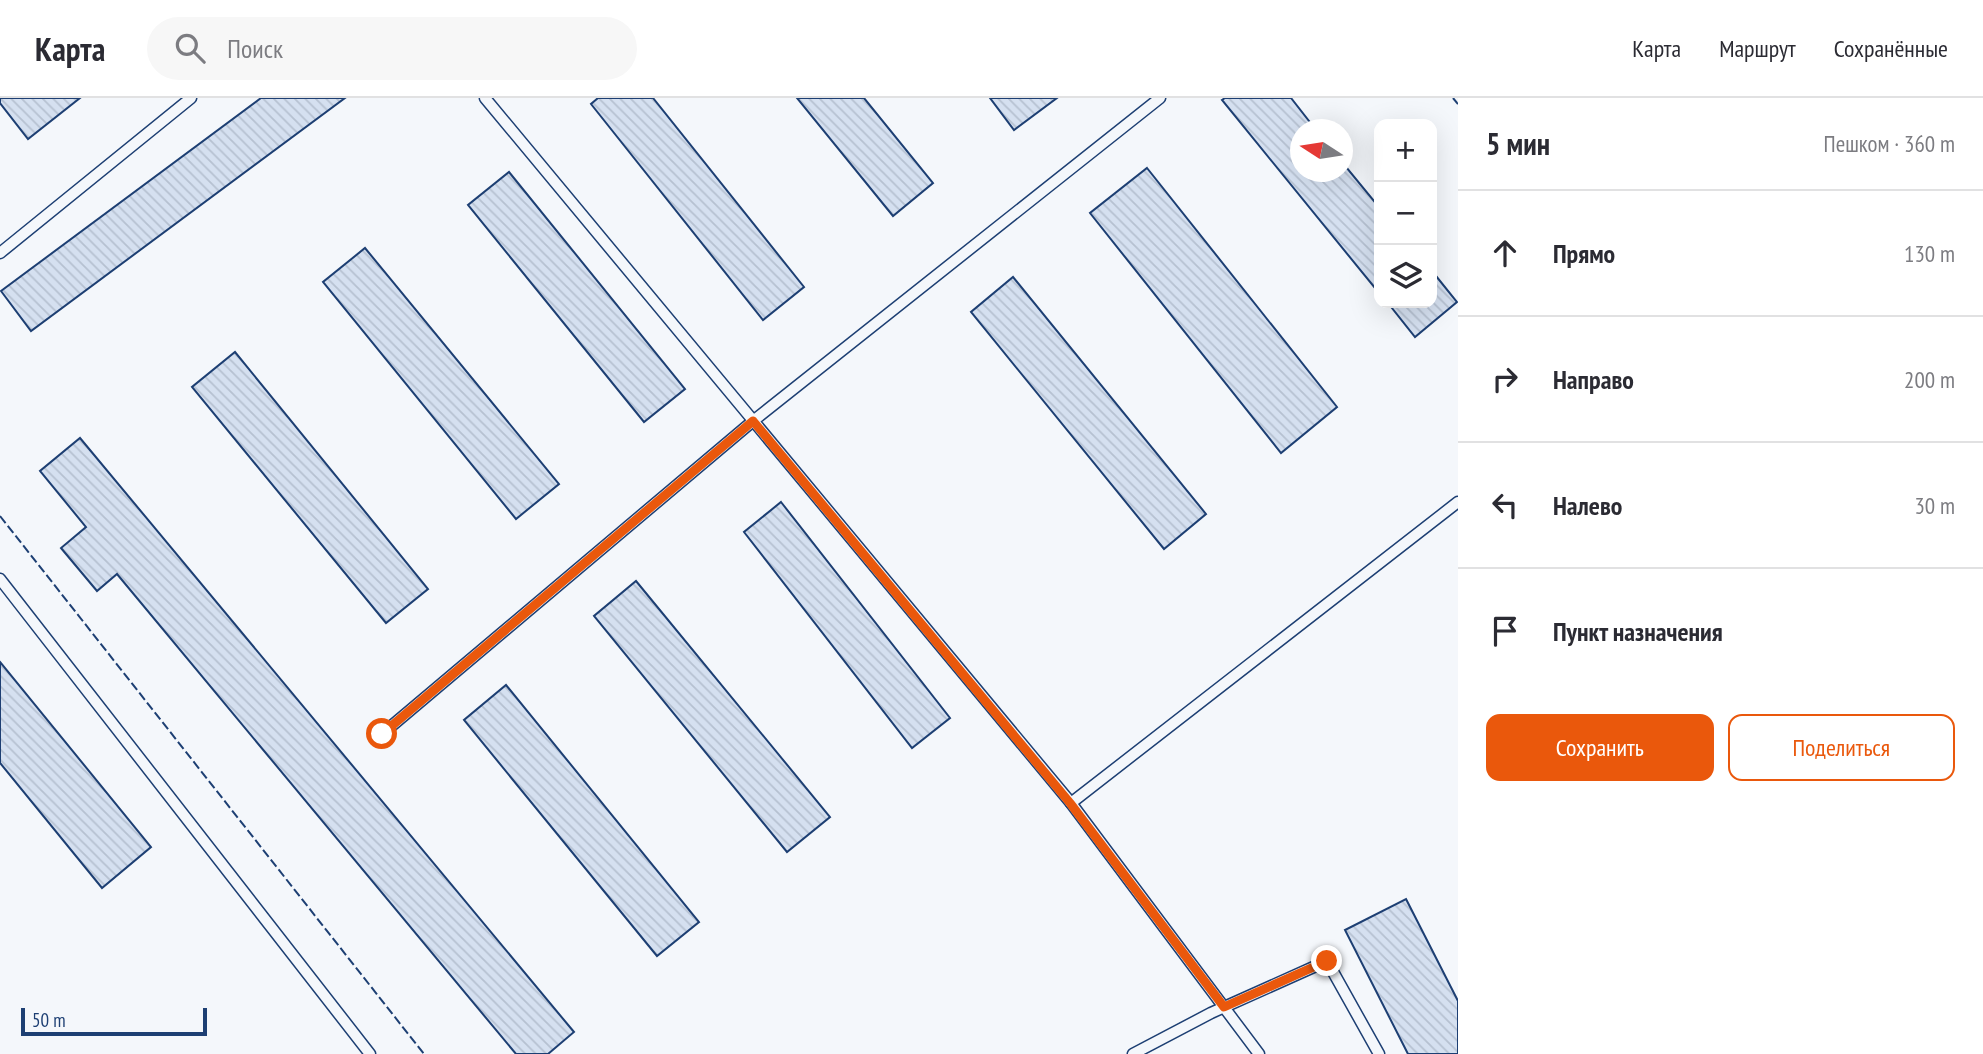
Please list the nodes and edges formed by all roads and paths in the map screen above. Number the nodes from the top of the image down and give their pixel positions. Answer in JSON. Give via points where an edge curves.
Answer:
{"nodes":[{"id":1,"x":191,"y":98,"type":"edge"},
{"id":2,"x":485,"y":98,"type":"edge"},
{"id":3,"x":1160,"y":98,"type":"edge"},
{"id":4,"x":0,"y":253,"type":"edge"},
{"id":5,"x":753,"y":421,"type":"junction"},
{"id":6,"x":1458,"y":502,"type":"edge"},
{"id":7,"x":0,"y":579,"type":"edge"},
{"id":8,"x":382,"y":734,"type":"dead end"},
{"id":9,"x":1070,"y":803,"type":"junction"},
{"id":10,"x":1224,"y":1007,"type":"junction"},
{"id":11,"x":370,"y":1054,"type":"edge"},
{"id":12,"x":1133,"y":1054,"type":"edge"},
{"id":13,"x":1259,"y":1054,"type":"edge"},
{"id":14,"x":1379,"y":1054,"type":"edge"}],
"edges":[{"from":1,"to":4,"type":"lane"},
{"from":2,"to":5,"type":"lane"},
{"from":3,"to":5,"type":"lane"},
{"from":5,"to":8,"type":"lane"},
{"from":5,"to":9,"type":"lane"},
{"from":6,"to":9,"type":"lane"},
{"from":7,"to":11,"type":"lane"},
{"from":9,"to":10,"type":"lane"},
{"from":10,"to":12,"type":"lane"},
{"from":10,"to":13,"type":"lane"},
{"from":10,"to":14,"type":"lane","via":[[1327,961]]}]}
